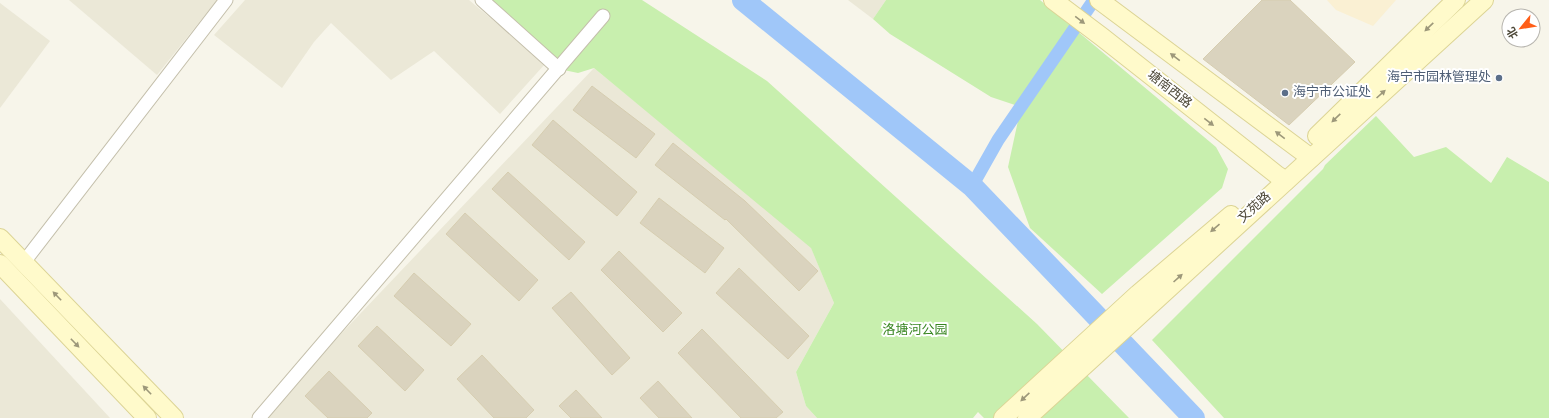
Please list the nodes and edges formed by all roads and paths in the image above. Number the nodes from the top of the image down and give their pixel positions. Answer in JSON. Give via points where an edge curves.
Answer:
{"nodes":[{"id":1,"x":226,"y":0,"type":"edge"},
{"id":2,"x":482,"y":0,"type":"edge"},
{"id":3,"x":1099,"y":0,"type":"edge"},
{"id":4,"x":1456,"y":0,"type":"edge"},
{"id":5,"x":1484,"y":0,"type":"edge"},
{"id":6,"x":1056,"y":2,"type":"edge"},
{"id":7,"x":603,"y":16,"type":"dead end"},
{"id":8,"x":559,"y":70,"type":"junction"},
{"id":9,"x":1306,"y":154,"type":"junction"},
{"id":10,"x":1281,"y":178,"type":"junction"},
{"id":11,"x":0,"y":238,"type":"edge"},
{"id":12,"x":24,"y":262,"type":"junction"},
{"id":13,"x":0,"y":264,"type":"edge"},
{"id":14,"x":1144,"y":299,"type":"junction"},
{"id":15,"x":147,"y":418,"type":"edge"},
{"id":16,"x":174,"y":418,"type":"edge"},
{"id":17,"x":259,"y":418,"type":"edge"},
{"id":18,"x":1003,"y":418,"type":"edge"},
{"id":19,"x":1027,"y":418,"type":"edge"}],
"edges":[{"from":1,"to":12,"type":"street"},
{"from":2,"to":8,"type":"street"},
{"from":9,"to":3,"type":"main road","one_way":true},
{"from":4,"to":9,"type":"main road","name":"文苑路","one_way":true},
{"from":9,"to":5,"type":"main road","name":"文苑路","one_way":true},
{"from":6,"to":10,"type":"main road","name":"塘南西路","one_way":true},
{"from":7,"to":8,"type":"street"},
{"from":8,"to":17,"type":"street"},
{"from":9,"to":10,"type":"main road","name":"文苑路"},
{"from":10,"to":14,"type":"main road","name":"文苑路"},
{"from":11,"to":12,"type":"main road"},
{"from":16,"to":12,"type":"main road","one_way":true},
{"from":13,"to":15,"type":"main road","one_way":true},
{"from":14,"to":18,"type":"main road","name":"文苑路","one_way":true,"via":[[1047,376]]},
{"from":14,"to":19,"type":"main road","name":"文苑路","via":[[1060,389]]}]}
